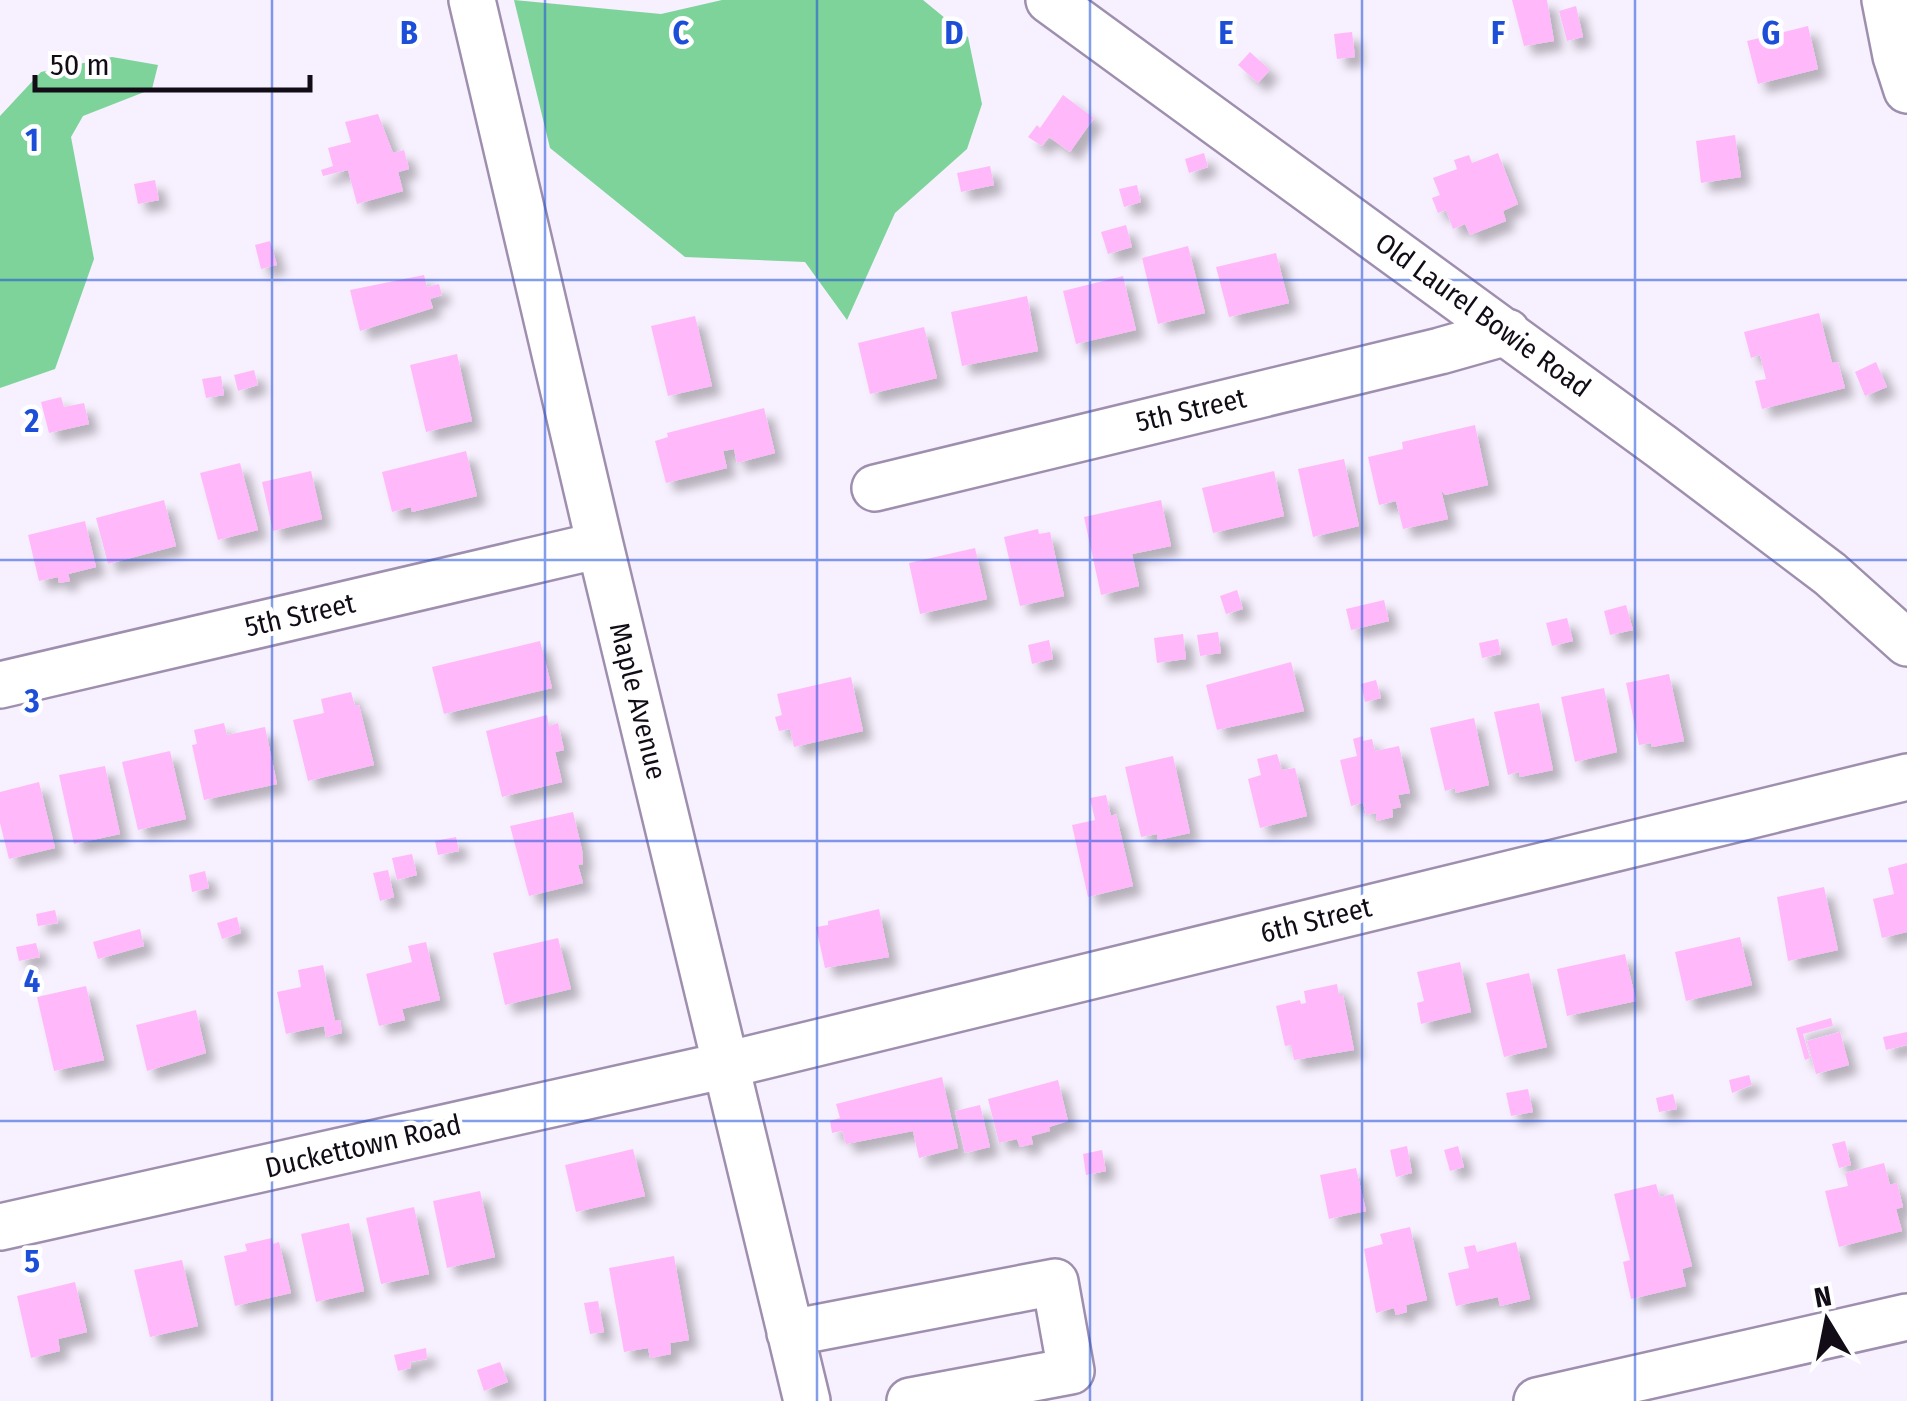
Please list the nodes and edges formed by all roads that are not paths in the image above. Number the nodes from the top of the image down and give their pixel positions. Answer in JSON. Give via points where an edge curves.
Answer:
{"nodes":[{"id":1,"x":472,"y":0,"type":"edge"},
{"id":2,"x":1049,"y":0,"type":"edge"},
{"id":3,"x":1885,"y":0,"type":"edge"},
{"id":4,"x":1907,"y":90,"type":"edge"},
{"id":5,"x":1507,"y":332,"type":"junction"},
{"id":6,"x":874,"y":488,"type":"dead end"},
{"id":7,"x":600,"y":544,"type":"junction"},
{"id":8,"x":1907,"y":643,"type":"edge"},
{"id":9,"x":0,"y":685,"type":"edge"},
{"id":10,"x":1907,"y":777,"type":"edge"},
{"id":11,"x":726,"y":1066,"type":"junction"},
{"id":12,"x":0,"y":1228,"type":"edge"},
{"id":13,"x":1907,"y":1316,"type":"edge"},
{"id":14,"x":790,"y":1332,"type":"junction"},
{"id":15,"x":807,"y":1401,"type":"edge"},
{"id":16,"x":910,"y":1401,"type":"edge"},
{"id":17,"x":1537,"y":1401,"type":"edge"}],
"edges":[{"from":1,"to":7,"type":"street","name":"Maple Avenue"},
{"from":2,"to":5,"type":"street","name":"Old Laurel Bowie Road"},
{"from":3,"to":4,"type":"street"},
{"from":5,"to":6,"type":"street","name":"5th Street"},
{"from":5,"to":8,"type":"street","name":"Old Laurel Bowie Road","via":[[1814,562]]},
{"from":7,"to":9,"type":"street","name":"5th Street"},
{"from":7,"to":11,"type":"street","name":"Maple Avenue"},
{"from":10,"to":11,"type":"street","name":"6th Street"},
{"from":11,"to":12,"type":"street","name":"Duckettown Road"},
{"from":11,"to":14,"type":"street","name":"Maple Avenue"},
{"from":13,"to":17,"type":"street"},
{"from":14,"to":15,"type":"street","name":"Maple Avenue"},
{"from":14,"to":16,"type":"street","via":[[1055,1282],[1072,1371]]}]}
